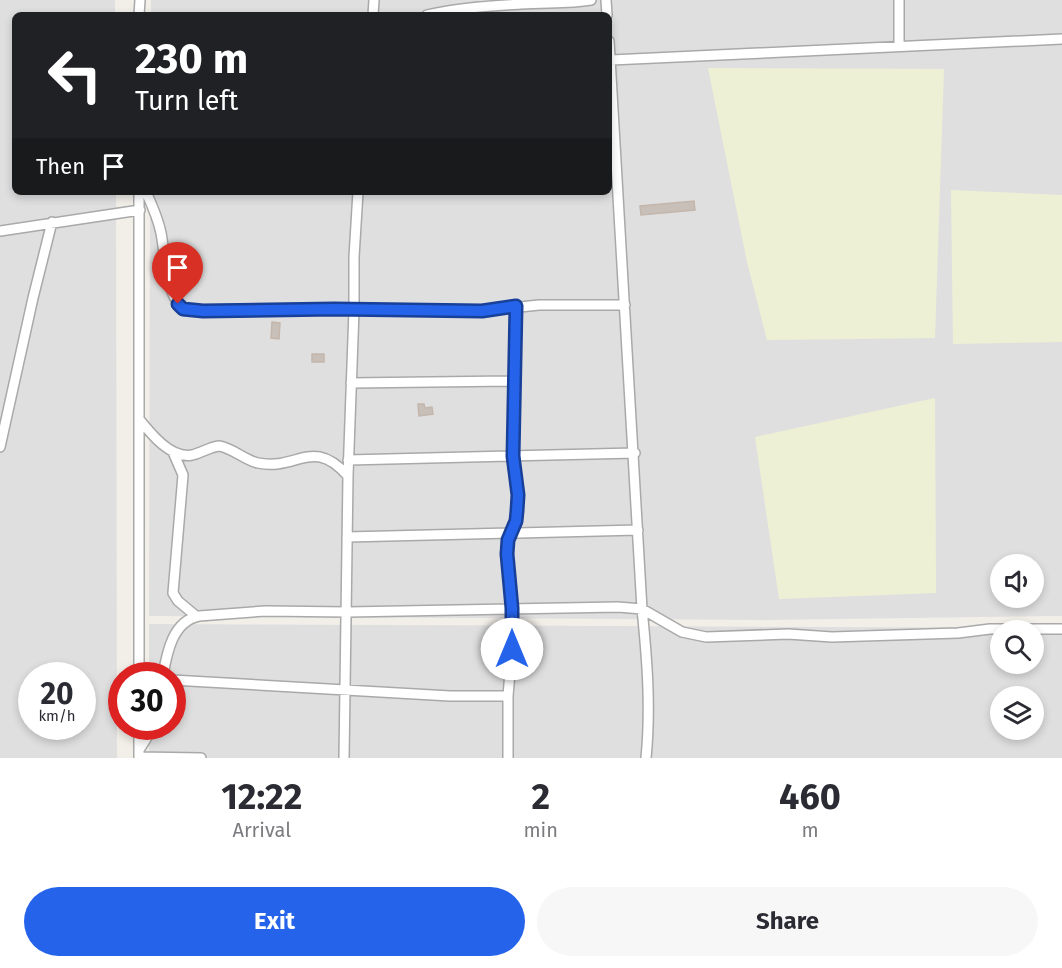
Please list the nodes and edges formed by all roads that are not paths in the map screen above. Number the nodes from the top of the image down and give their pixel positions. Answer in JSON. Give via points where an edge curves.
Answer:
{"nodes":[{"id":1,"x":591,"y":0,"type":"edge"},
{"id":2,"x":899,"y":0,"type":"edge"},
{"id":3,"x":444,"y":12,"type":"edge"},
{"id":4,"x":1062,"y":39,"type":"edge"},
{"id":5,"x":899,"y":46,"type":"junction"},
{"id":6,"x":612,"y":60,"type":"edge"},
{"id":7,"x":612,"y":149,"type":"edge"},
{"id":8,"x":140,"y":195,"type":"edge"},
{"id":9,"x":147,"y":195,"type":"edge"},
{"id":10,"x":358,"y":195,"type":"edge"},
{"id":11,"x":140,"y":210,"type":"junction"},
{"id":12,"x":52,"y":222,"type":"junction"},
{"id":13,"x":0,"y":231,"type":"edge"},
{"id":14,"x":625,"y":305,"type":"junction"},
{"id":15,"x":516,"y":306,"type":"junction"},
{"id":16,"x":354,"y":309,"type":"junction"},
{"id":17,"x":516,"y":381,"type":"junction"},
{"id":18,"x":351,"y":383,"type":"junction"},
{"id":19,"x":139,"y":419,"type":"junction"},
{"id":20,"x":0,"y":447,"type":"edge"},
{"id":21,"x":173,"y":452,"type":"junction"},
{"id":22,"x":635,"y":453,"type":"junction"},
{"id":23,"x":513,"y":456,"type":"junction"},
{"id":24,"x":348,"y":460,"type":"junction"},
{"id":25,"x":348,"y":476,"type":"junction"},
{"id":26,"x":639,"y":530,"type":"junction"},
{"id":27,"x":511,"y":533,"type":"junction"},
{"id":28,"x":347,"y":537,"type":"junction"},
{"id":29,"x":512,"y":608,"type":"junction"},
{"id":30,"x":642,"y":609,"type":"junction"},
{"id":31,"x":348,"y":612,"type":"junction"},
{"id":32,"x":196,"y":616,"type":"junction"},
{"id":33,"x":1062,"y":629,"type":"edge"},
{"id":34,"x":140,"y":662,"type":"edge"},
{"id":35,"x":166,"y":662,"type":"edge"},
{"id":36,"x":186,"y":681,"type":"edge"},
{"id":37,"x":346,"y":691,"type":"junction"},
{"id":38,"x":508,"y":696,"type":"junction"},
{"id":39,"x":147,"y":740,"type":"edge"},
{"id":40,"x":139,"y":755,"type":"edge"},
{"id":41,"x":154,"y":757,"type":"edge"},
{"id":42,"x":201,"y":758,"type":"edge"},
{"id":43,"x":344,"y":758,"type":"edge"},
{"id":44,"x":508,"y":758,"type":"edge"},
{"id":45,"x":646,"y":758,"type":"edge"}],
"edges":[{"from":1,"to":3,"type":"street"},
{"from":2,"to":5,"type":"street"},
{"from":4,"to":5,"type":"street"},
{"from":5,"to":6,"type":"street"},
{"from":7,"to":14,"type":"street"},
{"from":8,"to":11,"type":"street"},
{"from":9,"to":16,"type":"street","via":[[161,232],[172,292],[183,309]]},
{"from":10,"to":16,"type":"street"},
{"from":11,"to":12,"type":"street"},
{"from":11,"to":19,"type":"street"},
{"from":12,"to":13,"type":"street"},
{"from":12,"to":20,"type":"street"},
{"from":14,"to":15,"type":"street"},
{"from":14,"to":22,"type":"street"},
{"from":15,"to":16,"type":"street","via":[[482,311]]},
{"from":15,"to":17,"type":"street"},
{"from":16,"to":18,"type":"street"},
{"from":17,"to":18,"type":"street"},
{"from":17,"to":23,"type":"street"},
{"from":18,"to":24,"type":"street"},
{"from":19,"to":21,"type":"street"},
{"from":19,"to":34,"type":"street"},
{"from":21,"to":25,"type":"street","via":[[187,455],[223,446],[264,463],[320,456],[335,462]]},
{"from":21,"to":32,"type":"street","via":[[183,475],[173,593]]},
{"from":22,"to":23,"type":"street"},
{"from":22,"to":26,"type":"street"},
{"from":23,"to":24,"type":"street"},
{"from":23,"to":27,"type":"street","via":[[518,495]]},
{"from":24,"to":25,"type":"street"},
{"from":25,"to":28,"type":"street"},
{"from":26,"to":27,"type":"street"},
{"from":26,"to":30,"type":"street"},
{"from":27,"to":28,"type":"street"},
{"from":27,"to":29,"type":"street","via":[[507,554]]},
{"from":28,"to":31,"type":"street"},
{"from":29,"to":30,"type":"street"},
{"from":29,"to":31,"type":"street"},
{"from":29,"to":38,"type":"street"},
{"from":30,"to":33,"type":"street","via":[[682,632],[706,637]]},
{"from":30,"to":45,"type":"street","via":[[648,678]]},
{"from":31,"to":32,"type":"street","via":[[265,611]]},
{"from":31,"to":37,"type":"street"},
{"from":32,"to":35,"type":"street","via":[[181,627],[171,642]]},
{"from":36,"to":37,"type":"street"},
{"from":37,"to":38,"type":"street"},
{"from":37,"to":43,"type":"street"},
{"from":38,"to":44,"type":"street"},
{"from":39,"to":40,"type":"street"},
{"from":40,"to":41,"type":"street"},
{"from":41,"to":42,"type":"street"}]}
